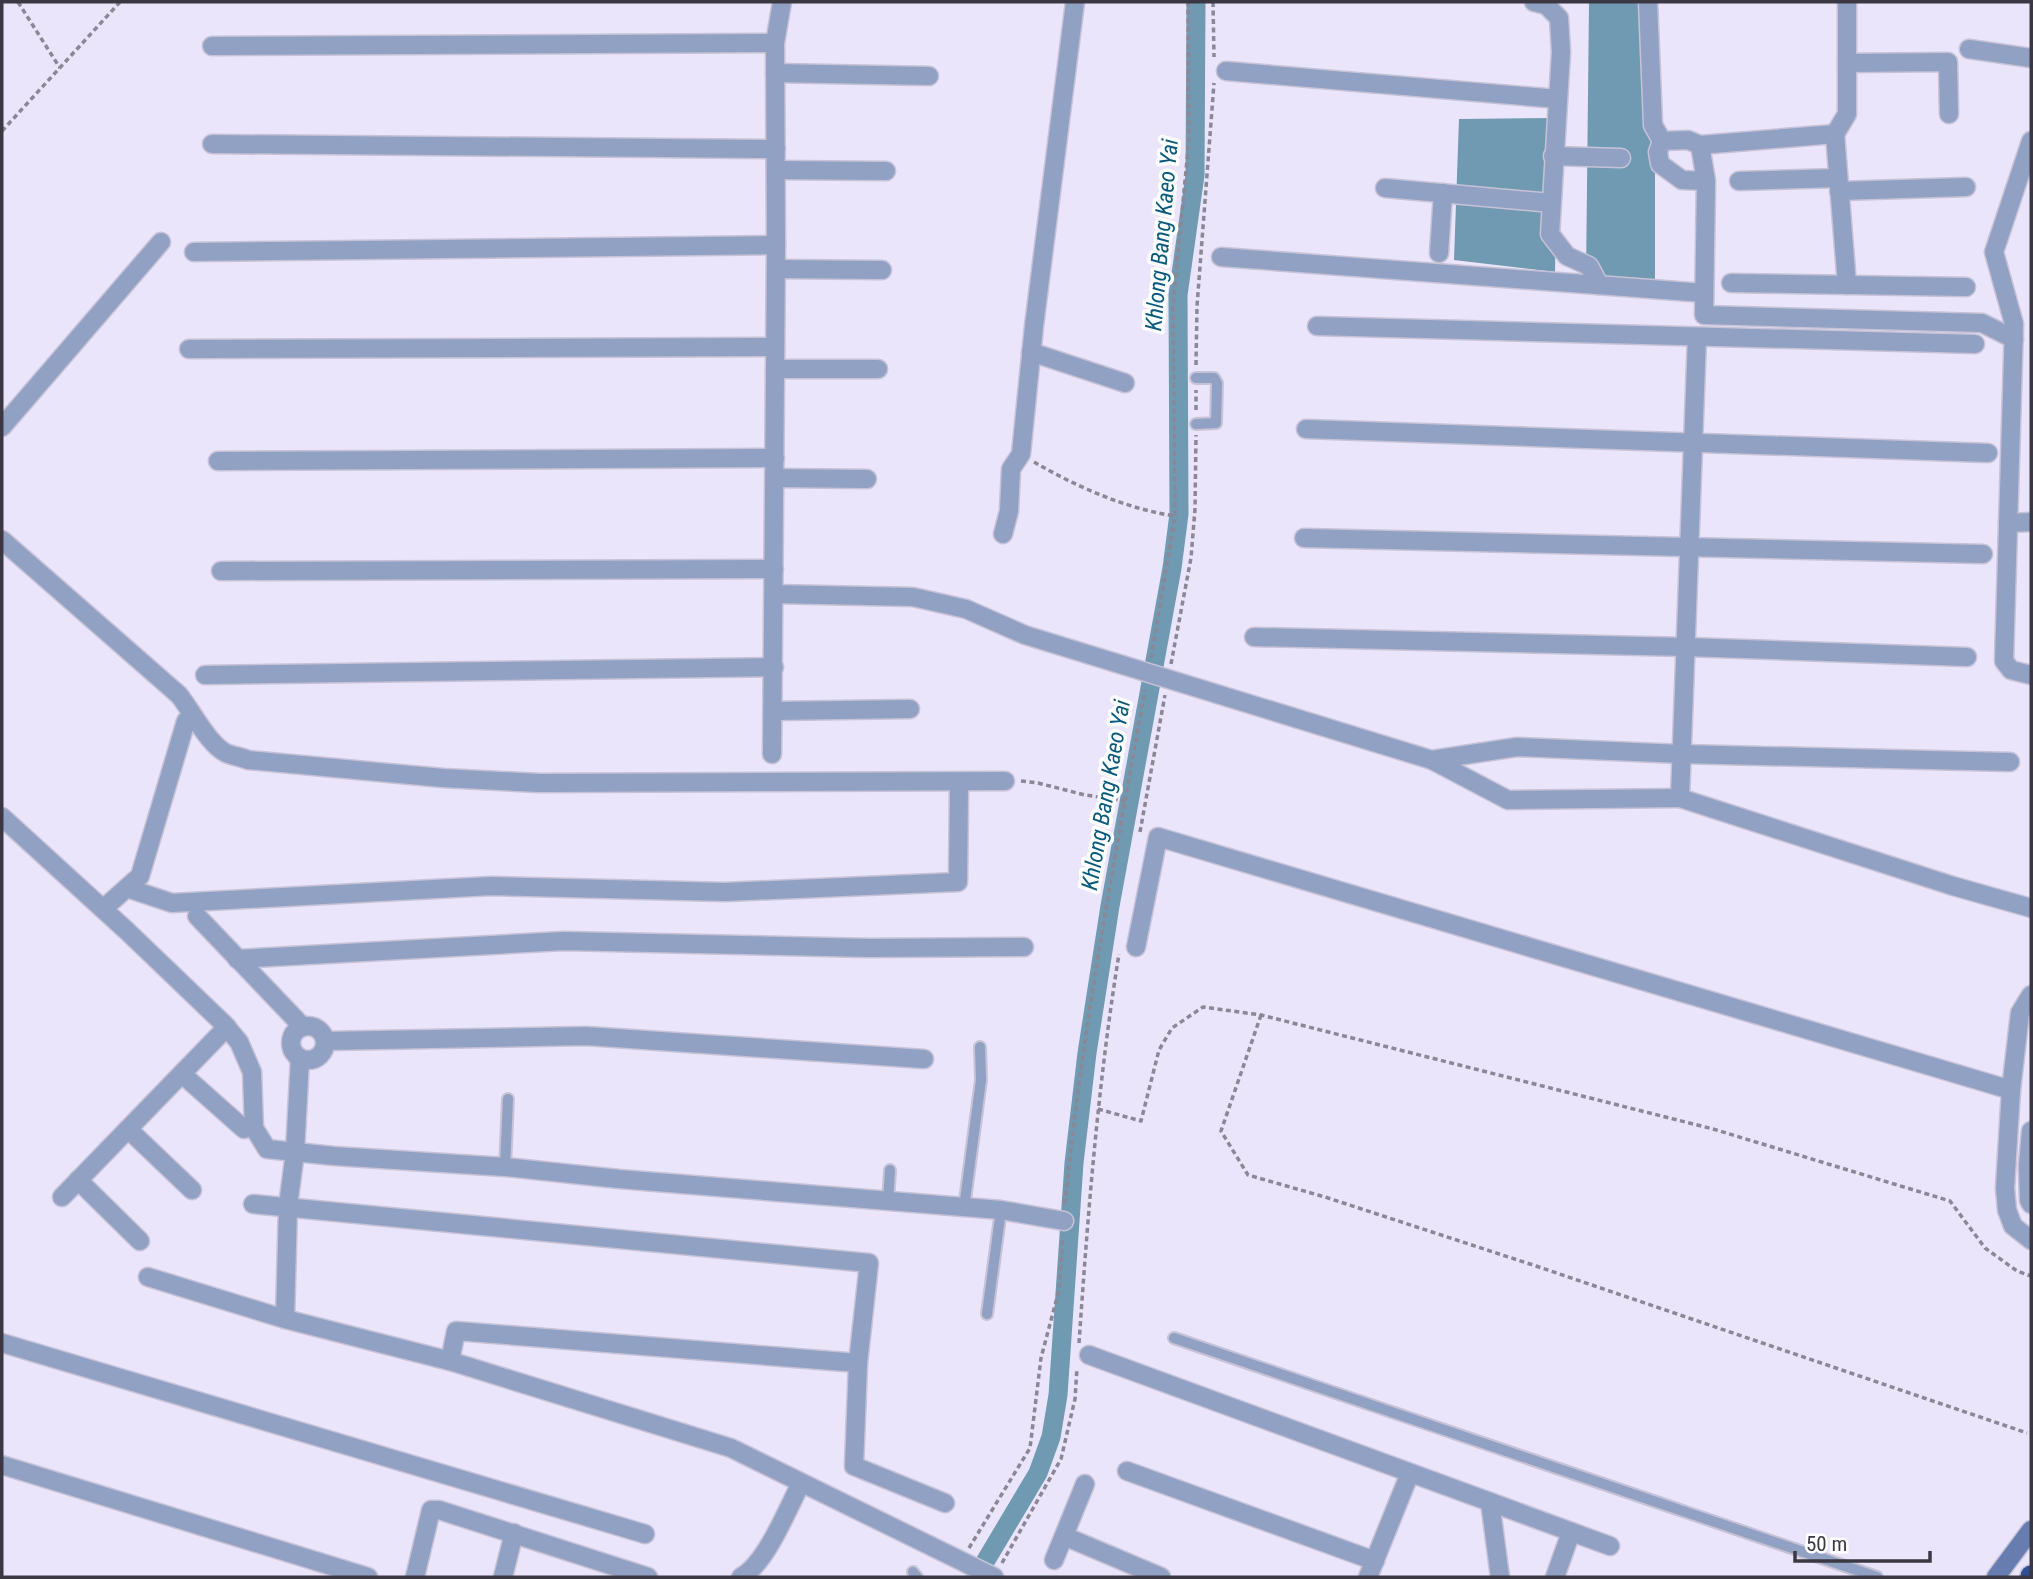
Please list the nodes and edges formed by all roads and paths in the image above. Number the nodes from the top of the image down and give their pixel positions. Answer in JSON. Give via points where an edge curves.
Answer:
{"nodes":[{"id":1,"x":18,"y":2,"type":"edge"},
{"id":2,"x":120,"y":2,"type":"edge"},
{"id":3,"x":782,"y":2,"type":"edge"},
{"id":4,"x":1075,"y":2,"type":"edge"},
{"id":5,"x":1188,"y":2,"type":"edge"},
{"id":6,"x":1213,"y":2,"type":"edge"},
{"id":7,"x":1534,"y":2,"type":"edge"},
{"id":8,"x":1648,"y":2,"type":"edge"},
{"id":9,"x":1847,"y":2,"type":"edge"},
{"id":10,"x":775,"y":43,"type":"junction"},
{"id":11,"x":212,"y":46,"type":"dead end"},
{"id":12,"x":1969,"y":50,"type":"dead end"},
{"id":13,"x":2031,"y":58,"type":"edge"},
{"id":14,"x":1847,"y":64,"type":"junction"},
{"id":15,"x":60,"y":68,"type":"junction"},
{"id":16,"x":1218,"y":68,"type":"junction"},
{"id":17,"x":775,"y":73,"type":"junction"},
{"id":18,"x":929,"y":76,"type":"dead end"},
{"id":19,"x":1558,"y":99,"type":"junction"},
{"id":20,"x":1950,"y":114,"type":"dead end"},
{"id":21,"x":2,"y":131,"type":"edge"},
{"id":22,"x":1835,"y":134,"type":"junction"},
{"id":23,"x":1662,"y":141,"type":"junction"},
{"id":24,"x":2031,"y":141,"type":"edge"},
{"id":25,"x":212,"y":144,"type":"dead end"},
{"id":26,"x":1700,"y":145,"type":"junction"},
{"id":27,"x":776,"y":149,"type":"junction"},
{"id":28,"x":1553,"y":156,"type":"junction"},
{"id":29,"x":1621,"y":158,"type":"dead end"},
{"id":30,"x":776,"y":170,"type":"junction"},
{"id":31,"x":886,"y":171,"type":"dead end"},
{"id":32,"x":1706,"y":181,"type":"junction"},
{"id":33,"x":1739,"y":181,"type":"dead end"},
{"id":34,"x":1839,"y":185,"type":"junction"},
{"id":35,"x":1966,"y":187,"type":"dead end"},
{"id":36,"x":1385,"y":188,"type":"dead end"},
{"id":37,"x":1443,"y":193,"type":"junction"},
{"id":38,"x":1551,"y":203,"type":"junction"},
{"id":39,"x":162,"y":242,"type":"dead end"},
{"id":40,"x":776,"y":245,"type":"junction"},
{"id":41,"x":194,"y":252,"type":"dead end"},
{"id":42,"x":1439,"y":253,"type":"dead end"},
{"id":43,"x":1221,"y":257,"type":"dead end"},
{"id":44,"x":776,"y":269,"type":"junction"},
{"id":45,"x":882,"y":270,"type":"dead end"},
{"id":46,"x":1731,"y":283,"type":"dead end"},
{"id":47,"x":1599,"y":285,"type":"junction"},
{"id":48,"x":1847,"y":285,"type":"junction"},
{"id":49,"x":1966,"y":287,"type":"dead end"},
{"id":50,"x":1704,"y":293,"type":"junction"},
{"id":51,"x":1317,"y":326,"type":"dead end"},
{"id":52,"x":1697,"y":337,"type":"junction"},
{"id":53,"x":2014,"y":339,"type":"junction"},
{"id":54,"x":1975,"y":344,"type":"dead end"},
{"id":55,"x":775,"y":347,"type":"junction"},
{"id":56,"x":189,"y":349,"type":"dead end"},
{"id":57,"x":1031,"y":352,"type":"junction"},
{"id":58,"x":775,"y":369,"type":"junction"},
{"id":59,"x":878,"y":369,"type":"dead end"},
{"id":60,"x":1196,"y":378,"type":"junction"},
{"id":61,"x":1125,"y":383,"type":"dead end"},
{"id":62,"x":1196,"y":424,"type":"junction"},
{"id":63,"x":2,"y":427,"type":"edge"},
{"id":64,"x":1306,"y":429,"type":"dead end"},
{"id":65,"x":1693,"y":443,"type":"junction"},
{"id":66,"x":1988,"y":453,"type":"dead end"},
{"id":67,"x":1021,"y":454,"type":"junction"},
{"id":68,"x":775,"y":458,"type":"junction"},
{"id":69,"x":218,"y":461,"type":"dead end"},
{"id":70,"x":775,"y":478,"type":"junction"},
{"id":71,"x":867,"y":479,"type":"dead end"},
{"id":72,"x":1175,"y":516,"type":"junction"},
{"id":73,"x":2031,"y":522,"type":"edge"},
{"id":74,"x":2008,"y":523,"type":"junction"},
{"id":75,"x":1003,"y":534,"type":"dead end"},
{"id":76,"x":1304,"y":538,"type":"dead end"},
{"id":77,"x":2,"y":540,"type":"edge"},
{"id":78,"x":1689,"y":547,"type":"junction"},
{"id":79,"x":1983,"y":554,"type":"dead end"},
{"id":80,"x":774,"y":569,"type":"junction"},
{"id":81,"x":221,"y":571,"type":"dead end"},
{"id":82,"x":774,"y":594,"type":"junction"},
{"id":83,"x":1254,"y":637,"type":"dead end"},
{"id":84,"x":1686,"y":648,"type":"junction"},
{"id":85,"x":1967,"y":657,"type":"dead end"},
{"id":86,"x":774,"y":667,"type":"junction"},
{"id":87,"x":1149,"y":669,"type":"dead end"},
{"id":88,"x":1169,"y":673,"type":"dead end"},
{"id":89,"x":205,"y":675,"type":"dead end"},
{"id":90,"x":2031,"y":676,"type":"edge"},
{"id":91,"x":1147,"y":682,"type":"dead end"},
{"id":92,"x":1167,"y":686,"type":"dead end"},
{"id":93,"x":910,"y":709,"type":"dead end"},
{"id":94,"x":773,"y":711,"type":"junction"},
{"id":95,"x":186,"y":721,"type":"dead end"},
{"id":96,"x":772,"y":754,"type":"dead end"},
{"id":97,"x":1682,"y":754,"type":"junction"},
{"id":98,"x":1432,"y":760,"type":"junction"},
{"id":99,"x":2010,"y":762,"type":"dead end"},
{"id":100,"x":1005,"y":781,"type":"joint"},
{"id":101,"x":959,"y":789,"type":"dead end"},
{"id":102,"x":1680,"y":798,"type":"junction"},
{"id":103,"x":1125,"y":801,"type":"junction"},
{"id":104,"x":2,"y":817,"type":"edge"},
{"id":105,"x":1140,"y":834,"type":"dead end"},
{"id":106,"x":127,"y":888,"type":"junction"},
{"id":107,"x":2031,"y":908,"type":"edge"},
{"id":108,"x":103,"y":909,"type":"junction"},
{"id":109,"x":197,"y":916,"type":"dead end"},
{"id":110,"x":1024,"y":947,"type":"dead end"},
{"id":111,"x":1128,"y":950,"type":"joint"},
{"id":112,"x":237,"y":959,"type":"junction"},
{"id":113,"x":2031,"y":995,"type":"edge"},
{"id":114,"x":1261,"y":1015,"type":"junction"},
{"id":115,"x":227,"y":1027,"type":"junction"},
{"id":116,"x":303,"y":1027,"type":"junction"},
{"id":117,"x":325,"y":1041,"type":"junction"},
{"id":118,"x":980,"y":1047,"type":"dead end"},
{"id":119,"x":300,"y":1058,"type":"junction"},
{"id":120,"x":924,"y":1059,"type":"dead end"},
{"id":121,"x":181,"y":1074,"type":"junction"},
{"id":122,"x":2011,"y":1090,"type":"junction"},
{"id":123,"x":508,"y":1099,"type":"dead end"},
{"id":124,"x":1098,"y":1109,"type":"junction"},
{"id":125,"x":2009,"y":1120,"type":"junction"},
{"id":126,"x":2031,"y":1125,"type":"edge"},
{"id":127,"x":128,"y":1129,"type":"junction"},
{"id":128,"x":244,"y":1129,"type":"dead end"},
{"id":129,"x":2031,"y":1131,"type":"edge"},
{"id":130,"x":295,"y":1152,"type":"junction"},
{"id":131,"x":505,"y":1167,"type":"junction"},
{"id":132,"x":890,"y":1170,"type":"dead end"},
{"id":133,"x":78,"y":1180,"type":"junction"},
{"id":134,"x":192,"y":1190,"type":"dead end"},
{"id":135,"x":62,"y":1197,"type":"dead end"},
{"id":136,"x":888,"y":1201,"type":"junction"},
{"id":137,"x":253,"y":1204,"type":"dead end"},
{"id":138,"x":2031,"y":1204,"type":"edge"},
{"id":139,"x":288,"y":1206,"type":"junction"},
{"id":140,"x":964,"y":1208,"type":"junction"},
{"id":141,"x":1001,"y":1210,"type":"junction"},
{"id":142,"x":1064,"y":1221,"type":"junction"},
{"id":143,"x":2031,"y":1240,"type":"edge"},
{"id":144,"x":140,"y":1241,"type":"dead end"},
{"id":145,"x":2031,"y":1276,"type":"edge"},
{"id":146,"x":148,"y":1277,"type":"dead end"},
{"id":147,"x":987,"y":1314,"type":"dead end"},
{"id":148,"x":285,"y":1319,"type":"junction"},
{"id":149,"x":2,"y":1328,"type":"edge"},
{"id":150,"x":1174,"y":1338,"type":"dead end"},
{"id":151,"x":2,"y":1343,"type":"edge"},
{"id":152,"x":24,"y":1350,"type":"junction"},
{"id":153,"x":1082,"y":1357,"type":"junction"},
{"id":154,"x":450,"y":1361,"type":"junction"},
{"id":155,"x":858,"y":1363,"type":"junction"},
{"id":156,"x":2027,"y":1433,"type":"dead end"},
{"id":157,"x":2,"y":1465,"type":"edge"},
{"id":158,"x":1127,"y":1471,"type":"dead end"},
{"id":159,"x":1410,"y":1472,"type":"junction"},
{"id":160,"x":802,"y":1483,"type":"junction"},
{"id":161,"x":1085,"y":1485,"type":"dead end"},
{"id":162,"x":1490,"y":1502,"type":"junction"},
{"id":163,"x":945,"y":1503,"type":"dead end"},
{"id":164,"x":2031,"y":1530,"type":"edge"},
{"id":165,"x":1571,"y":1532,"type":"junction"},
{"id":166,"x":514,"y":1533,"type":"junction"},
{"id":167,"x":645,"y":1534,"type":"dead end"},
{"id":168,"x":1064,"y":1536,"type":"junction"},
{"id":169,"x":1610,"y":1546,"type":"dead end"},
{"id":170,"x":964,"y":1555,"type":"dead end"},
{"id":171,"x":1054,"y":1560,"type":"dead end"},
{"id":172,"x":1371,"y":1569,"type":"edge"},
{"id":173,"x":997,"y":1572,"type":"edge"},
{"id":174,"x":368,"y":1577,"type":"edge"},
{"id":175,"x":415,"y":1577,"type":"edge"},
{"id":176,"x":503,"y":1577,"type":"edge"},
{"id":177,"x":648,"y":1577,"type":"edge"},
{"id":178,"x":741,"y":1577,"type":"edge"},
{"id":179,"x":1161,"y":1577,"type":"edge"},
{"id":180,"x":1500,"y":1577,"type":"edge"},
{"id":181,"x":1555,"y":1577,"type":"edge"},
{"id":182,"x":1877,"y":1577,"type":"edge"},
{"id":183,"x":1996,"y":1577,"type":"edge"}],
"edges":[{"from":1,"to":15,"type":"path"},
{"from":2,"to":15,"type":"path"},
{"from":3,"to":10,"type":"street"},
{"from":4,"to":57,"type":"street"},
{"from":5,"to":72,"type":"path","via":[[1189,139],[1173,306]]},
{"from":6,"to":16,"type":"path"},
{"from":7,"to":19,"type":"street","via":[[1546,5],[1559,18]]},
{"from":8,"to":23,"type":"street","via":[[1653,124]]},
{"from":9,"to":14,"type":"street"},
{"from":10,"to":11,"type":"street"},
{"from":10,"to":17,"type":"street"},
{"from":12,"to":13,"type":"street"},
{"from":14,"to":20,"type":"street","via":[[1948,62]]},
{"from":14,"to":22,"type":"street","via":[[1847,114]]},
{"from":15,"to":21,"type":"path"},
{"from":16,"to":19,"type":"street"},
{"from":16,"to":60,"type":"path","via":[[1197,306]]},
{"from":17,"to":18,"type":"street"},
{"from":17,"to":27,"type":"street"},
{"from":19,"to":28,"type":"street"},
{"from":22,"to":26,"type":"street"},
{"from":22,"to":34,"type":"street"},
{"from":23,"to":26,"type":"street","via":[[1688,140]]},
{"from":23,"to":32,"type":"street","via":[[1660,164],[1682,180]]},
{"from":24,"to":53,"type":"street","via":[[1994,252]]},
{"from":25,"to":27,"type":"street"},
{"from":26,"to":32,"type":"street"},
{"from":27,"to":30,"type":"street"},
{"from":28,"to":29,"type":"street"},
{"from":28,"to":38,"type":"street"},
{"from":30,"to":31,"type":"street"},
{"from":30,"to":40,"type":"street"},
{"from":32,"to":50,"type":"street"},
{"from":33,"to":34,"type":"street"},
{"from":34,"to":35,"type":"street"},
{"from":34,"to":48,"type":"street"},
{"from":36,"to":37,"type":"street"},
{"from":37,"to":38,"type":"street"},
{"from":37,"to":42,"type":"street"},
{"from":38,"to":47,"type":"street","via":[[1550,234],[1567,256],[1589,266]]},
{"from":39,"to":63,"type":"street"},
{"from":40,"to":41,"type":"street"},
{"from":40,"to":44,"type":"street"},
{"from":43,"to":47,"type":"street"},
{"from":44,"to":45,"type":"street"},
{"from":44,"to":55,"type":"street"},
{"from":46,"to":48,"type":"street"},
{"from":47,"to":50,"type":"street"},
{"from":48,"to":49,"type":"street"},
{"from":50,"to":53,"type":"street","via":[[1704,315],[1982,323]]},
{"from":51,"to":52,"type":"street"},
{"from":52,"to":54,"type":"street"},
{"from":52,"to":65,"type":"street"},
{"from":53,"to":74,"type":"street"},
{"from":55,"to":56,"type":"street"},
{"from":55,"to":58,"type":"street"},
{"from":57,"to":61,"type":"street"},
{"from":57,"to":67,"type":"street"},
{"from":58,"to":59,"type":"street"},
{"from":58,"to":68,"type":"street"},
{"from":60,"to":62,"type":"path"},
{"from":60,"to":62,"type":"lane","via":[[1214,378],[1217,383],[1216,423]]},
{"from":62,"to":88,"type":"path","via":[[1191,558]]},
{"from":64,"to":65,"type":"street"},
{"from":65,"to":66,"type":"street"},
{"from":65,"to":78,"type":"street"},
{"from":67,"to":72,"type":"path","via":[[1121,502]]},
{"from":67,"to":75,"type":"street","via":[[1011,469]]},
{"from":68,"to":69,"type":"street"},
{"from":68,"to":70,"type":"street"},
{"from":70,"to":71,"type":"street"},
{"from":70,"to":80,"type":"street"},
{"from":72,"to":87,"type":"path"},
{"from":73,"to":74,"type":"street"},
{"from":74,"to":90,"type":"street","via":[[2004,661],[2011,670]]},
{"from":76,"to":78,"type":"street"},
{"from":77,"to":100,"type":"street","via":[[179,695],[224,752],[248,760],[539,783]]},
{"from":78,"to":79,"type":"street"},
{"from":78,"to":84,"type":"street"},
{"from":80,"to":81,"type":"street"},
{"from":80,"to":82,"type":"street"},
{"from":82,"to":86,"type":"street"},
{"from":82,"to":98,"type":"street","via":[[913,597],[966,609],[1025,635]]},
{"from":83,"to":84,"type":"street"},
{"from":84,"to":85,"type":"street"},
{"from":84,"to":97,"type":"street"},
{"from":86,"to":89,"type":"street"},
{"from":86,"to":94,"type":"street"},
{"from":91,"to":103,"type":"path"},
{"from":92,"to":105,"type":"path"},
{"from":93,"to":94,"type":"street"},
{"from":94,"to":96,"type":"street"},
{"from":95,"to":106,"type":"street","via":[[140,876]]},
{"from":97,"to":98,"type":"street","via":[[1517,747]]},
{"from":97,"to":99,"type":"street"},
{"from":97,"to":102,"type":"street"},
{"from":98,"to":102,"type":"street","via":[[1508,800]]},
{"from":100,"to":103,"type":"path"},
{"from":101,"to":106,"type":"street","via":[[958,882],[725,892],[491,886],[172,903]]},
{"from":102,"to":107,"type":"street"},
{"from":103,"to":142,"type":"path","via":[[1075,1102]]},
{"from":104,"to":108,"type":"street"},
{"from":106,"to":108,"type":"street"},
{"from":108,"to":115,"type":"street"},
{"from":109,"to":112,"type":"street"},
{"from":110,"to":112,"type":"street","via":[[564,941]]},
{"from":111,"to":122,"type":"street","via":[[1158,837]]},
{"from":111,"to":124,"type":"path"},
{"from":112,"to":116,"type":"street"},
{"from":113,"to":122,"type":"street","via":[[2020,1013]]},
{"from":114,"to":124,"type":"path","via":[[1203,1007],[1172,1028],[1159,1050],[1141,1121]]},
{"from":114,"to":145,"type":"path","via":[[1713,1129],[1950,1201],[1986,1248]]},
{"from":114,"to":156,"type":"path","via":[[1221,1132],[1248,1175],[1325,1196]]},
{"from":115,"to":121,"type":"street"},
{"from":115,"to":130,"type":"street","via":[[252,1072],[254,1128],[267,1149]]},
{"from":116,"to":117,"type":"street","via":[[320,1030]]},
{"from":116,"to":119,"type":"street","via":[[293,1033],[290,1045]]},
{"from":117,"to":119,"type":"street","via":[[316,1058]]},
{"from":117,"to":120,"type":"street","via":[[586,1036]]},
{"from":118,"to":140,"type":"lane","via":[[981,1080]]},
{"from":119,"to":130,"type":"street"},
{"from":121,"to":127,"type":"street"},
{"from":121,"to":128,"type":"street"},
{"from":122,"to":125,"type":"street"},
{"from":123,"to":131,"type":"lane"},
{"from":124,"to":153,"type":"path","via":[[1087,1224]]},
{"from":125,"to":126,"type":"street"},
{"from":125,"to":143,"type":"street","via":[[2007,1210],[2013,1226]]},
{"from":127,"to":133,"type":"street"},
{"from":127,"to":134,"type":"street"},
{"from":129,"to":138,"type":"street"},
{"from":130,"to":131,"type":"street"},
{"from":130,"to":139,"type":"street"},
{"from":131,"to":136,"type":"street"},
{"from":132,"to":136,"type":"lane"},
{"from":133,"to":135,"type":"street"},
{"from":133,"to":144,"type":"street"},
{"from":136,"to":140,"type":"street"},
{"from":137,"to":139,"type":"street"},
{"from":139,"to":148,"type":"street"},
{"from":139,"to":155,"type":"street","via":[[869,1263]]},
{"from":140,"to":141,"type":"street"},
{"from":141,"to":142,"type":"street"},
{"from":141,"to":147,"type":"lane"},
{"from":142,"to":170,"type":"path","via":[[1059,1290],[1041,1358],[1030,1448]]},
{"from":146,"to":148,"type":"street"},
{"from":148,"to":154,"type":"street"},
{"from":149,"to":152,"type":"street"},
{"from":150,"to":182,"type":"lane"},
{"from":151,"to":152,"type":"street"},
{"from":152,"to":167,"type":"street"},
{"from":153,"to":159,"type":"street"},
{"from":153,"to":173,"type":"path","via":[[1061,1459]]},
{"from":154,"to":155,"type":"street","via":[[456,1331]]},
{"from":154,"to":160,"type":"street","via":[[730,1448]]},
{"from":155,"to":163,"type":"street","via":[[854,1466]]},
{"from":157,"to":174,"type":"street"},
{"from":158,"to":172,"type":"street"},
{"from":159,"to":162,"type":"street"},
{"from":159,"to":172,"type":"street"},
{"from":160,"to":173,"type":"street","via":[[941,1551]]},
{"from":160,"to":178,"type":"street","via":[[763,1554]]},
{"from":161,"to":168,"type":"street"},
{"from":162,"to":165,"type":"street"},
{"from":162,"to":180,"type":"street"},
{"from":164,"to":183,"type":"main road"},
{"from":165,"to":169,"type":"street"},
{"from":165,"to":181,"type":"street"},
{"from":166,"to":175,"type":"street","via":[[431,1510]]},
{"from":166,"to":176,"type":"street"},
{"from":166,"to":177,"type":"street"},
{"from":168,"to":171,"type":"street"},
{"from":168,"to":179,"type":"street"}]}
